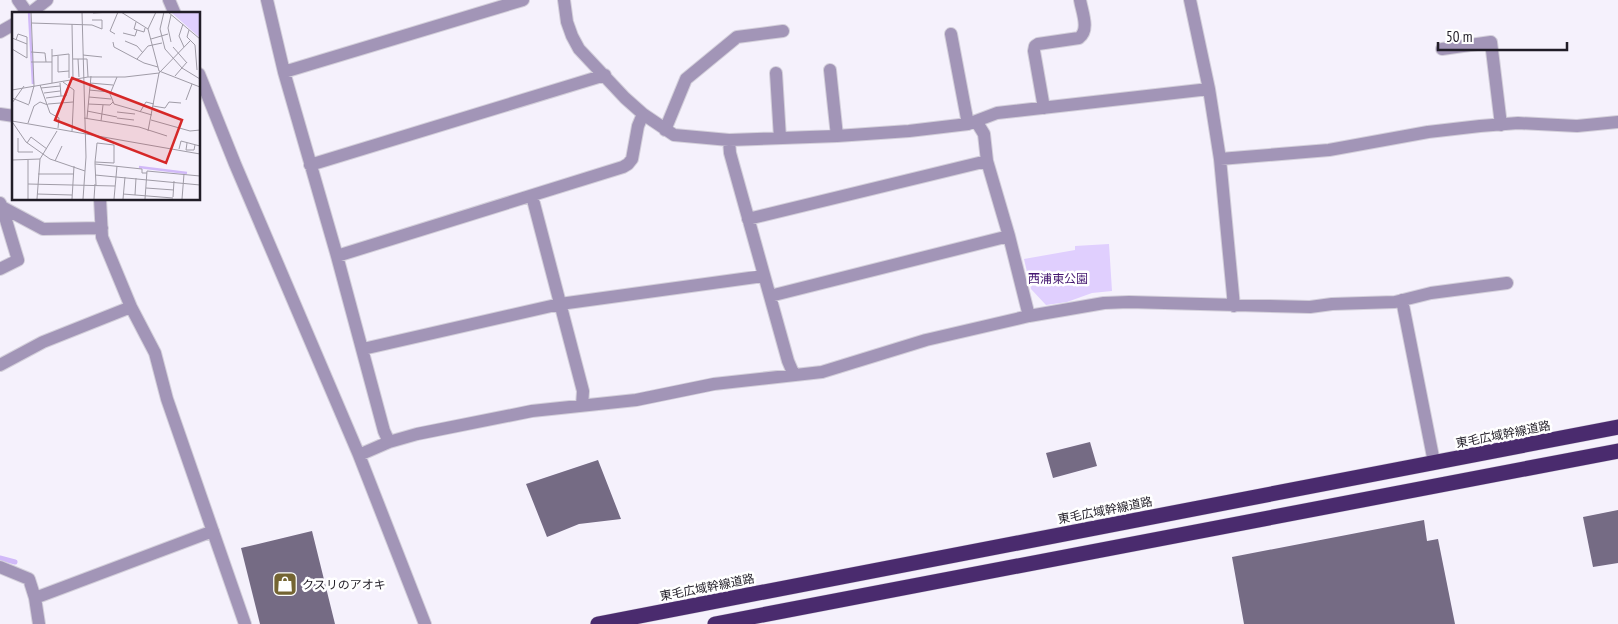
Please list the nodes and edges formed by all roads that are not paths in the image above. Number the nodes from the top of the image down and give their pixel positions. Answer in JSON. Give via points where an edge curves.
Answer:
{"nodes":[{"id":1,"x":18,"y":0,"type":"edge"},
{"id":2,"x":47,"y":0,"type":"edge"},
{"id":3,"x":169,"y":0,"type":"edge"},
{"id":4,"x":267,"y":0,"type":"edge"},
{"id":5,"x":523,"y":0,"type":"edge"},
{"id":6,"x":564,"y":0,"type":"edge"},
{"id":7,"x":1080,"y":0,"type":"edge"},
{"id":8,"x":1190,"y":0,"type":"edge"},
{"id":9,"x":27,"y":12,"type":"edge"},
{"id":10,"x":32,"y":12,"type":"edge"},
{"id":11,"x":173,"y":12,"type":"edge"},
{"id":12,"x":12,"y":25,"type":"edge"},
{"id":13,"x":784,"y":31,"type":"dead end"},
{"id":14,"x":0,"y":32,"type":"edge"},
{"id":15,"x":951,"y":34,"type":"dead end"},
{"id":16,"x":1442,"y":49,"type":"dead end"},
{"id":17,"x":830,"y":70,"type":"dead end"},
{"id":18,"x":284,"y":72,"type":"junction"},
{"id":19,"x":776,"y":73,"type":"dead end"},
{"id":20,"x":605,"y":75,"type":"junction"},
{"id":21,"x":200,"y":76,"type":"edge"},
{"id":22,"x":1209,"y":89,"type":"junction"},
{"id":23,"x":1044,"y":108,"type":"junction"},
{"id":24,"x":643,"y":114,"type":"junction"},
{"id":25,"x":972,"y":122,"type":"junction"},
{"id":26,"x":1618,"y":122,"type":"edge"},
{"id":27,"x":1501,"y":124,"type":"junction"},
{"id":28,"x":665,"y":130,"type":"junction"},
{"id":29,"x":837,"y":136,"type":"junction"},
{"id":30,"x":780,"y":138,"type":"junction"},
{"id":31,"x":729,"y":140,"type":"junction"},
{"id":32,"x":1220,"y":159,"type":"junction"},
{"id":33,"x":987,"y":161,"type":"junction"},
{"id":34,"x":310,"y":165,"type":"junction"},
{"id":35,"x":532,"y":196,"type":"junction"},
{"id":36,"x":100,"y":200,"type":"edge"},
{"id":37,"x":1,"y":205,"type":"edge"},
{"id":38,"x":748,"y":219,"type":"junction"},
{"id":39,"x":102,"y":228,"type":"junction"},
{"id":40,"x":1009,"y":236,"type":"junction"},
{"id":41,"x":338,"y":256,"type":"junction"},
{"id":42,"x":0,"y":269,"type":"edge"},
{"id":43,"x":764,"y":276,"type":"junction"},
{"id":44,"x":1507,"y":283,"type":"dead end"},
{"id":45,"x":770,"y":296,"type":"junction"},
{"id":46,"x":1402,"y":300,"type":"junction"},
{"id":47,"x":560,"y":304,"type":"junction"},
{"id":48,"x":1234,"y":306,"type":"junction"},
{"id":49,"x":131,"y":307,"type":"junction"},
{"id":50,"x":1029,"y":316,"type":"junction"},
{"id":51,"x":363,"y":349,"type":"junction"},
{"id":52,"x":0,"y":365,"type":"edge"},
{"id":53,"x":794,"y":375,"type":"junction"},
{"id":54,"x":582,"y":406,"type":"junction"},
{"id":55,"x":1618,"y":427,"type":"edge"},
{"id":56,"x":389,"y":442,"type":"junction"},
{"id":57,"x":1618,"y":451,"type":"edge"},
{"id":58,"x":359,"y":455,"type":"junction"},
{"id":59,"x":1434,"y":462,"type":"junction"},
{"id":60,"x":213,"y":531,"type":"junction"},
{"id":61,"x":0,"y":567,"type":"edge"},
{"id":62,"x":35,"y":598,"type":"junction"},
{"id":63,"x":39,"y":624,"type":"edge"},
{"id":64,"x":245,"y":624,"type":"edge"},
{"id":65,"x":425,"y":624,"type":"edge"},
{"id":66,"x":598,"y":624,"type":"edge"},
{"id":67,"x":715,"y":624,"type":"edge"}],
"edges":[{"from":1,"to":9,"type":"street"},
{"from":2,"to":10,"type":"street"},
{"from":3,"to":11,"type":"street"},
{"from":4,"to":18,"type":"street"},
{"from":5,"to":18,"type":"street"},
{"from":6,"to":20,"type":"street","via":[[567,22],[579,49]]},
{"from":7,"to":23,"type":"street","via":[[1084,34],[1079,38],[1035,46]]},
{"from":8,"to":22,"type":"street"},
{"from":12,"to":14,"type":"street"},
{"from":13,"to":28,"type":"street","via":[[736,37],[686,79]]},
{"from":15,"to":25,"type":"street"},
{"from":16,"to":27,"type":"street","via":[[1491,42]]},
{"from":17,"to":29,"type":"street"},
{"from":18,"to":34,"type":"street"},
{"from":19,"to":30,"type":"street"},
{"from":20,"to":24,"type":"street"},
{"from":20,"to":34,"type":"street"},
{"from":21,"to":58,"type":"street"},
{"from":22,"to":23,"type":"street"},
{"from":22,"to":32,"type":"street"},
{"from":23,"to":25,"type":"street","via":[[997,113]]},
{"from":24,"to":28,"type":"street"},
{"from":24,"to":35,"type":"street","via":[[628,164]]},
{"from":25,"to":29,"type":"street","via":[[910,131]]},
{"from":25,"to":33,"type":"street","via":[[984,134]]},
{"from":26,"to":27,"type":"street","via":[[1577,126]]},
{"from":27,"to":32,"type":"street","via":[[1428,132],[1329,150]]},
{"from":28,"to":31,"type":"street","via":[[674,135]]},
{"from":29,"to":30,"type":"street"},
{"from":30,"to":31,"type":"street"},
{"from":31,"to":38,"type":"street"},
{"from":32,"to":48,"type":"street"},
{"from":33,"to":38,"type":"street"},
{"from":33,"to":40,"type":"street"},
{"from":34,"to":41,"type":"street"},
{"from":35,"to":41,"type":"street"},
{"from":35,"to":47,"type":"street"},
{"from":36,"to":39,"type":"street"},
{"from":37,"to":39,"type":"street","via":[[43,229]]},
{"from":37,"to":42,"type":"street","via":[[18,260]]},
{"from":38,"to":43,"type":"street"},
{"from":39,"to":49,"type":"street","via":[[102,238]]},
{"from":40,"to":45,"type":"street"},
{"from":40,"to":50,"type":"street"},
{"from":41,"to":51,"type":"street"},
{"from":43,"to":45,"type":"street"},
{"from":43,"to":47,"type":"street"},
{"from":44,"to":46,"type":"street"},
{"from":45,"to":53,"type":"street"},
{"from":46,"to":48,"type":"street","via":[[1310,306]]},
{"from":46,"to":59,"type":"street"},
{"from":47,"to":51,"type":"street"},
{"from":47,"to":54,"type":"street","via":[[583,391]]},
{"from":48,"to":50,"type":"street","via":[[1104,303]]},
{"from":49,"to":52,"type":"street","via":[[43,342]]},
{"from":49,"to":60,"type":"street","via":[[154,353]]},
{"from":50,"to":53,"type":"street","via":[[926,340],[822,372]]},
{"from":51,"to":56,"type":"street"},
{"from":53,"to":54,"type":"street","via":[[714,384],[636,400]]},
{"from":54,"to":56,"type":"street","via":[[532,411]]},
{"from":55,"to":59,"type":"highway","name":"東毛広域幹線道路"},
{"from":56,"to":58,"type":"street"},
{"from":57,"to":67,"type":"highway"},
{"from":58,"to":65,"type":"street"},
{"from":59,"to":66,"type":"highway","name":"東毛広域幹線道路"},
{"from":60,"to":62,"type":"street"},
{"from":60,"to":64,"type":"street"},
{"from":61,"to":62,"type":"street","via":[[29,579]]},
{"from":62,"to":63,"type":"street"}]}
